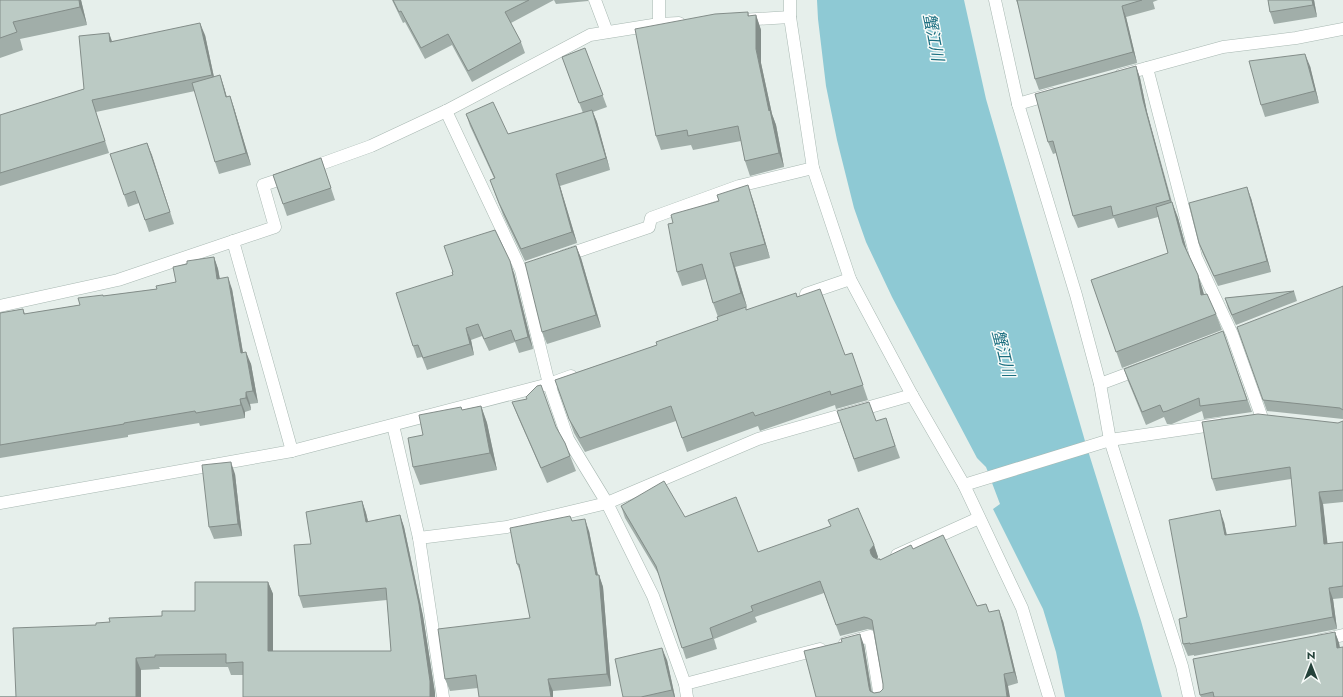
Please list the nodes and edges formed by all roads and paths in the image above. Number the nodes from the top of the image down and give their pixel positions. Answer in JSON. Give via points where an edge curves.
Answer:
{"nodes":[{"id":1,"x":595,"y":0,"type":"edge"},
{"id":2,"x":659,"y":0,"type":"edge"},
{"id":3,"x":790,"y":0,"type":"edge"},
{"id":4,"x":995,"y":0,"type":"edge"},
{"id":5,"x":790,"y":17,"type":"junction"},
{"id":6,"x":728,"y":20,"type":"edge"},
{"id":7,"x":690,"y":22,"type":"edge"},
{"id":8,"x":659,"y":24,"type":"junction"},
{"id":9,"x":1343,"y":29,"type":"edge"},
{"id":10,"x":607,"y":32,"type":"junction"},
{"id":11,"x":1147,"y":68,"type":"junction"},
{"id":12,"x":1109,"y":79,"type":"edge"},
{"id":13,"x":1064,"y":91,"type":"edge"},
{"id":14,"x":1018,"y":104,"type":"junction"},
{"id":15,"x":446,"y":111,"type":"junction"},
{"id":16,"x":813,"y":168,"type":"junction"},
{"id":17,"x":233,"y":241,"type":"junction"},
{"id":18,"x":551,"y":260,"type":"edge"},
{"id":19,"x":850,"y":278,"type":"junction"},
{"id":20,"x":797,"y":297,"type":"edge"},
{"id":21,"x":0,"y":306,"type":"edge"},
{"id":22,"x":1151,"y":365,"type":"edge"},
{"id":23,"x":579,"y":374,"type":"edge"},
{"id":24,"x":549,"y":384,"type":"junction"},
{"id":25,"x":1100,"y":384,"type":"junction"},
{"id":26,"x":912,"y":395,"type":"junction"},
{"id":27,"x":1262,"y":418,"type":"junction"},
{"id":28,"x":1247,"y":420,"type":"edge"},
{"id":29,"x":1277,"y":420,"type":"edge"},
{"id":30,"x":1232,"y":423,"type":"edge"},
{"id":31,"x":393,"y":425,"type":"junction"},
{"id":32,"x":1110,"y":440,"type":"junction"},
{"id":33,"x":292,"y":451,"type":"junction"},
{"id":34,"x":970,"y":483,"type":"junction"},
{"id":35,"x":0,"y":503,"type":"edge"},
{"id":36,"x":607,"y":503,"type":"junction"},
{"id":37,"x":979,"y":518,"type":"junction"},
{"id":38,"x":419,"y":538,"type":"junction"},
{"id":39,"x":889,"y":559,"type":"edge"},
{"id":40,"x":1343,"y":636,"type":"edge"},
{"id":41,"x":1312,"y":641,"type":"edge"},
{"id":42,"x":685,"y":684,"type":"junction"},
{"id":43,"x":443,"y":697,"type":"edge"},
{"id":44,"x":687,"y":697,"type":"edge"},
{"id":45,"x":880,"y":697,"type":"edge"},
{"id":46,"x":1049,"y":697,"type":"edge"},
{"id":47,"x":1189,"y":697,"type":"edge"}],
"edges":[{"from":1,"to":10,"type":"street"},
{"from":2,"to":8,"type":"street"},
{"from":3,"to":5,"type":"street"},
{"from":4,"to":14,"type":"street"},
{"from":5,"to":6,"type":"street"},
{"from":5,"to":16,"type":"street"},
{"from":7,"to":8,"type":"street"},
{"from":8,"to":10,"type":"street"},
{"from":9,"to":11,"type":"street","via":[[1223,47]]},
{"from":10,"to":15,"type":"street","via":[[590,35]]},
{"from":11,"to":12,"type":"street"},
{"from":11,"to":27,"type":"street","via":[[1196,257],[1232,334]]},
{"from":13,"to":14,"type":"street"},
{"from":14,"to":25,"type":"street"},
{"from":15,"to":17,"type":"street","via":[[371,146],[263,185],[276,227]]},
{"from":15,"to":24,"type":"street","via":[[525,269]]},
{"from":16,"to":18,"type":"street","via":[[739,186],[651,218],[649,227]]},
{"from":16,"to":19,"type":"street"},
{"from":17,"to":21,"type":"street","via":[[118,280]]},
{"from":17,"to":33,"type":"street"},
{"from":19,"to":20,"type":"street"},
{"from":19,"to":26,"type":"street"},
{"from":22,"to":25,"type":"street"},
{"from":23,"to":24,"type":"street"},
{"from":24,"to":31,"type":"street"},
{"from":24,"to":36,"type":"street","via":[[568,439]]},
{"from":25,"to":32,"type":"street"},
{"from":26,"to":34,"type":"street"},
{"from":26,"to":36,"type":"street","via":[[758,439]]},
{"from":27,"to":28,"type":"street"},
{"from":27,"to":29,"type":"street"},
{"from":30,"to":32,"type":"street"},
{"from":31,"to":33,"type":"street"},
{"from":31,"to":38,"type":"street"},
{"from":32,"to":34,"type":"street"},
{"from":32,"to":47,"type":"street","via":[[1186,665]]},
{"from":33,"to":35,"type":"street"},
{"from":34,"to":37,"type":"street"},
{"from":36,"to":38,"type":"street","via":[[507,527]]},
{"from":36,"to":42,"type":"street","via":[[653,596]]},
{"from":37,"to":39,"type":"street"},
{"from":37,"to":46,"type":"street","via":[[1022,608]]},
{"from":38,"to":43,"type":"street"},
{"from":40,"to":41,"type":"street"},
{"from":42,"to":44,"type":"street"},
{"from":42,"to":45,"type":"street","via":[[870,636]]}]}
